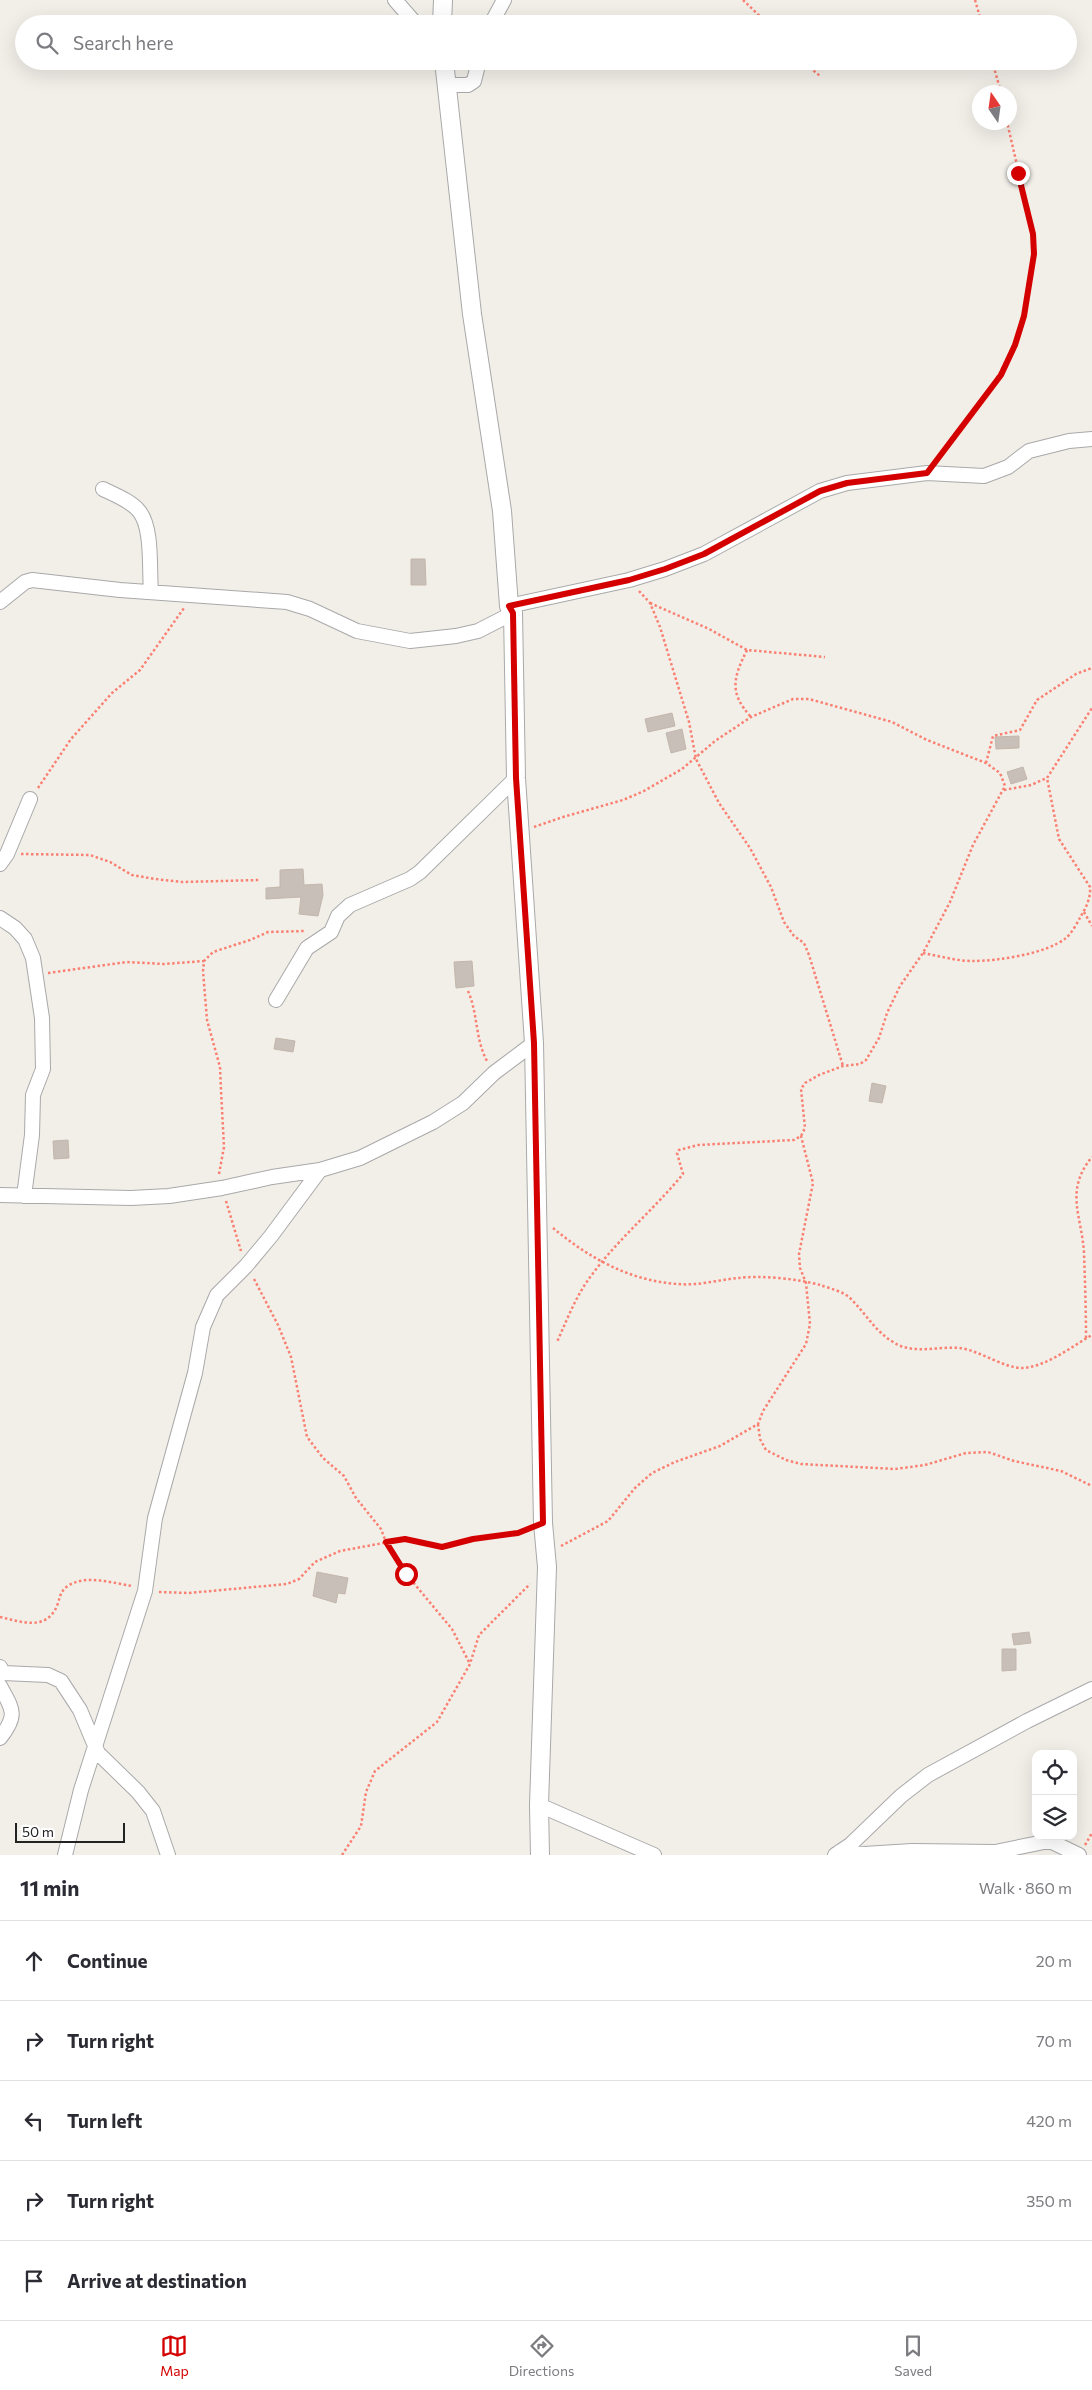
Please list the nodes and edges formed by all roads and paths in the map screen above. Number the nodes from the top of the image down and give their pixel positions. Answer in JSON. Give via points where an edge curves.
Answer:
{"nodes":[{"id":1,"x":394,"y":0,"type":"edge"},
{"id":2,"x":443,"y":0,"type":"edge"},
{"id":3,"x":504,"y":0,"type":"edge"},
{"id":4,"x":743,"y":0,"type":"edge"},
{"id":5,"x":974,"y":0,"type":"edge"},
{"id":6,"x":408,"y":15,"type":"edge"},
{"id":7,"x":442,"y":15,"type":"edge"},
{"id":8,"x":496,"y":15,"type":"edge"},
{"id":9,"x":759,"y":15,"type":"edge"},
{"id":10,"x":979,"y":15,"type":"edge"},
{"id":11,"x":445,"y":70,"type":"edge"},
{"id":12,"x":477,"y":70,"type":"edge"},
{"id":13,"x":813,"y":70,"type":"edge"},
{"id":14,"x":995,"y":70,"type":"edge"},
{"id":15,"x":820,"y":76,"type":"dead end"},
{"id":16,"x":446,"y":85,"type":"junction"},
{"id":17,"x":999,"y":85,"type":"edge"},
{"id":18,"x":1009,"y":130,"type":"edge"},
{"id":19,"x":1092,"y":440,"type":"edge"},
{"id":20,"x":927,"y":473,"type":"junction"},
{"id":21,"x":103,"y":489,"type":"dead end"},
{"id":22,"x":629,"y":580,"type":"junction"},
{"id":23,"x":151,"y":591,"type":"junction"},
{"id":24,"x":193,"y":595,"type":"junction"},
{"id":25,"x":0,"y":602,"type":"edge"},
{"id":26,"x":650,"y":603,"type":"junction"},
{"id":27,"x":511,"y":610,"type":"junction"},
{"id":28,"x":746,"y":650,"type":"junction"},
{"id":29,"x":825,"y":657,"type":"dead end"},
{"id":30,"x":1092,"y":668,"type":"edge"},
{"id":31,"x":1092,"y":708,"type":"edge"},
{"id":32,"x":751,"y":717,"type":"junction"},
{"id":33,"x":696,"y":759,"type":"junction"},
{"id":34,"x":986,"y":763,"type":"junction"},
{"id":35,"x":516,"y":778,"type":"junction"},
{"id":36,"x":1047,"y":778,"type":"junction"},
{"id":37,"x":1004,"y":790,"type":"junction"},
{"id":38,"x":30,"y":799,"type":"joint"},
{"id":39,"x":521,"y":831,"type":"junction"},
{"id":40,"x":3,"y":859,"type":"edge"},
{"id":41,"x":260,"y":880,"type":"dead end"},
{"id":42,"x":1084,"y":912,"type":"junction"},
{"id":43,"x":0,"y":918,"type":"edge"},
{"id":44,"x":1092,"y":926,"type":"edge"},
{"id":45,"x":331,"y":932,"type":"junction"},
{"id":46,"x":923,"y":953,"type":"junction"},
{"id":47,"x":204,"y":961,"type":"junction"},
{"id":48,"x":37,"y":975,"type":"junction"},
{"id":49,"x":468,"y":991,"type":"dead end"},
{"id":50,"x":276,"y":1000,"type":"dead end"},
{"id":51,"x":534,"y":1043,"type":"junction"},
{"id":52,"x":843,"y":1066,"type":"junction"},
{"id":53,"x":494,"y":1073,"type":"junction"},
{"id":54,"x":801,"y":1136,"type":"junction"},
{"id":55,"x":1092,"y":1157,"type":"edge"},
{"id":56,"x":320,"y":1170,"type":"junction"},
{"id":57,"x":222,"y":1188,"type":"junction"},
{"id":58,"x":0,"y":1195,"type":"edge"},
{"id":59,"x":24,"y":1196,"type":"junction"},
{"id":60,"x":536,"y":1214,"type":"junction"},
{"id":61,"x":603,"y":1262,"type":"junction"},
{"id":62,"x":246,"y":1266,"type":"junction"},
{"id":63,"x":806,"y":1283,"type":"junction"},
{"id":64,"x":1092,"y":1335,"type":"edge"},
{"id":65,"x":1086,"y":1338,"type":"junction"},
{"id":66,"x":554,"y":1349,"type":"dead end"},
{"id":67,"x":758,"y":1424,"type":"junction"},
{"id":68,"x":1092,"y":1486,"type":"edge"},
{"id":69,"x":543,"y":1523,"type":"junction"},
{"id":70,"x":386,"y":1542,"type":"junction"},
{"id":71,"x":546,"y":1559,"type":"junction"},
{"id":72,"x":145,"y":1591,"type":"junction"},
{"id":73,"x":0,"y":1617,"type":"edge"},
{"id":74,"x":470,"y":1664,"type":"junction"},
{"id":75,"x":0,"y":1668,"type":"edge"},
{"id":76,"x":0,"y":1686,"type":"edge"},
{"id":77,"x":1092,"y":1689,"type":"edge"},
{"id":78,"x":0,"y":1738,"type":"edge"},
{"id":79,"x":96,"y":1749,"type":"junction"},
{"id":80,"x":539,"y":1805,"type":"junction"},
{"id":81,"x":837,"y":1854,"type":"edge"},
{"id":82,"x":64,"y":1855,"type":"edge"},
{"id":83,"x":168,"y":1855,"type":"edge"},
{"id":84,"x":342,"y":1855,"type":"edge"},
{"id":85,"x":540,"y":1855,"type":"edge"},
{"id":86,"x":654,"y":1855,"type":"edge"},
{"id":87,"x":1079,"y":1855,"type":"edge"}],
"edges":[{"from":1,"to":6,"type":"street"},
{"from":2,"to":7,"type":"street"},
{"from":3,"to":8,"type":"street"},
{"from":4,"to":9,"type":"path"},
{"from":5,"to":10,"type":"path"},
{"from":11,"to":16,"type":"street"},
{"from":12,"to":16,"type":"street","via":[[474,81],[468,85]]},
{"from":13,"to":15,"type":"path"},
{"from":14,"to":17,"type":"path"},
{"from":16,"to":27,"type":"street","via":[[472,314],[502,511]]},
{"from":18,"to":20,"type":"path","via":[[1033,234],[1034,254],[1024,316],[1001,375]]},
{"from":19,"to":20,"type":"street","via":[[1069,441],[1029,451],[1008,466],[984,476]]},
{"from":20,"to":22,"type":"street","via":[[847,483],[820,491],[704,554]]},
{"from":21,"to":23,"type":"street","via":[[130,503],[144,518],[148,529]]},
{"from":22,"to":26,"type":"path"},
{"from":22,"to":27,"type":"street"},
{"from":23,"to":24,"type":"street"},
{"from":23,"to":25,"type":"street","via":[[32,580],[18,586]]},
{"from":24,"to":27,"type":"street","via":[[287,602],[357,631],[410,641],[478,631]]},
{"from":24,"to":38,"type":"path","via":[[140,670],[112,693],[71,739]]},
{"from":26,"to":28,"type":"path","via":[[709,628]]},
{"from":26,"to":33,"type":"path","via":[[689,722]]},
{"from":27,"to":35,"type":"street"},
{"from":28,"to":29,"type":"path"},
{"from":28,"to":32,"type":"path","via":[[735,678],[735,690],[742,707]]},
{"from":30,"to":34,"type":"path","via":[[1071,677],[1037,700],[1020,730],[993,736]]},
{"from":31,"to":36,"type":"path"},
{"from":32,"to":33,"type":"path","via":[[715,741]]},
{"from":32,"to":34,"type":"path","via":[[793,699],[809,699],[892,722],[927,740]]},
{"from":33,"to":39,"type":"path","via":[[669,778],[623,800]]},
{"from":33,"to":52,"type":"path","via":[[719,802],[750,848],[771,887],[784,922],[804,943],[810,955]]},
{"from":34,"to":37,"type":"path","via":[[1000,773]]},
{"from":35,"to":39,"type":"street"},
{"from":35,"to":45,"type":"street","via":[[420,872],[350,905],[338,916]]},
{"from":36,"to":37,"type":"path","via":[[1032,785]]},
{"from":36,"to":42,"type":"path","via":[[1059,839],[1090,887],[1091,894]]},
{"from":37,"to":46,"type":"path","via":[[973,845],[950,902]]},
{"from":38,"to":40,"type":"street"},
{"from":39,"to":51,"type":"street"},
{"from":40,"to":41,"type":"path","via":[[90,855],[132,875],[155,879],[182,882]]},
{"from":42,"to":44,"type":"path"},
{"from":42,"to":46,"type":"path","via":[[1066,938],[1045,949],[973,961]]},
{"from":43,"to":48,"type":"street","via":[[15,928],[24,940]]},
{"from":45,"to":47,"type":"path","via":[[268,932],[213,952]]},
{"from":45,"to":50,"type":"street","via":[[307,948]]},
{"from":46,"to":52,"type":"path","via":[[900,986],[866,1060]]},
{"from":47,"to":48,"type":"path","via":[[126,962]]},
{"from":47,"to":57,"type":"path","via":[[207,1020],[220,1067],[224,1147],[219,1168]]},
{"from":48,"to":59,"type":"street","via":[[43,1068],[34,1095]]},
{"from":49,"to":53,"type":"path","via":[[480,1043]]},
{"from":51,"to":53,"type":"street"},
{"from":51,"to":60,"type":"street"},
{"from":52,"to":54,"type":"path","via":[[819,1074],[800,1089],[806,1122]]},
{"from":53,"to":56,"type":"street","via":[[463,1103],[433,1122],[360,1158]]},
{"from":54,"to":61,"type":"path","via":[[786,1141],[698,1145],[679,1150],[683,1174]]},
{"from":54,"to":63,"type":"path","via":[[813,1183],[799,1249],[800,1268]]},
{"from":55,"to":65,"type":"path","via":[[1086,1164],[1076,1192],[1076,1215],[1084,1253]]},
{"from":56,"to":57,"type":"street"},
{"from":56,"to":62,"type":"street"},
{"from":57,"to":59,"type":"street","via":[[131,1198]]},
{"from":57,"to":62,"type":"path"},
{"from":58,"to":59,"type":"street"},
{"from":60,"to":61,"type":"path","via":[[582,1251]]},
{"from":60,"to":69,"type":"street"},
{"from":61,"to":63,"type":"path","via":[[621,1272],[679,1284],[740,1277]]},
{"from":61,"to":66,"type":"path","via":[[576,1299]]},
{"from":62,"to":70,"type":"path","via":[[278,1325],[291,1357],[307,1437],[323,1458],[344,1476],[356,1498],[381,1529]]},
{"from":62,"to":72,"type":"street","via":[[217,1295],[202,1327],[195,1373],[155,1518]]},
{"from":63,"to":65,"type":"path","via":[[847,1296],[876,1329],[894,1343],[912,1349],[962,1348],[1023,1368],[1039,1365]]},
{"from":63,"to":67,"type":"path","via":[[810,1324],[806,1344]]},
{"from":64,"to":65,"type":"path"},
{"from":67,"to":68,"type":"path","via":[[766,1450],[801,1464],[901,1469],[982,1452],[1061,1471]]},
{"from":67,"to":71,"type":"path","via":[[720,1446],[652,1473],[608,1521]]},
{"from":69,"to":70,"type":"path","via":[[518,1533],[442,1547],[405,1539]]},
{"from":69,"to":71,"type":"street"},
{"from":70,"to":72,"type":"path","via":[[330,1555],[316,1562],[299,1579],[287,1584],[189,1593]]},
{"from":70,"to":74,"type":"path","via":[[402,1569],[444,1617]]},
{"from":71,"to":74,"type":"path","via":[[479,1636]]},
{"from":71,"to":80,"type":"street"},
{"from":72,"to":73,"type":"path","via":[[93,1580],[75,1582],[63,1589],[51,1616],[45,1621],[30,1623]]},
{"from":72,"to":79,"type":"street"},
{"from":74,"to":84,"type":"path","via":[[437,1722],[375,1771],[366,1792],[361,1826]]},
{"from":75,"to":79,"type":"street","via":[[3,1673],[48,1675],[61,1681],[80,1710]]},
{"from":76,"to":78,"type":"street","via":[[13,1712]]},
{"from":77,"to":81,"type":"street","via":[[928,1775]]},
{"from":79,"to":82,"type":"street","via":[[81,1790]]},
{"from":79,"to":83,"type":"street","via":[[153,1811]]},
{"from":80,"to":85,"type":"street"},
{"from":80,"to":86,"type":"street"},
{"from":81,"to":87,"type":"street","via":[[995,1852],[1052,1842]]}]}
